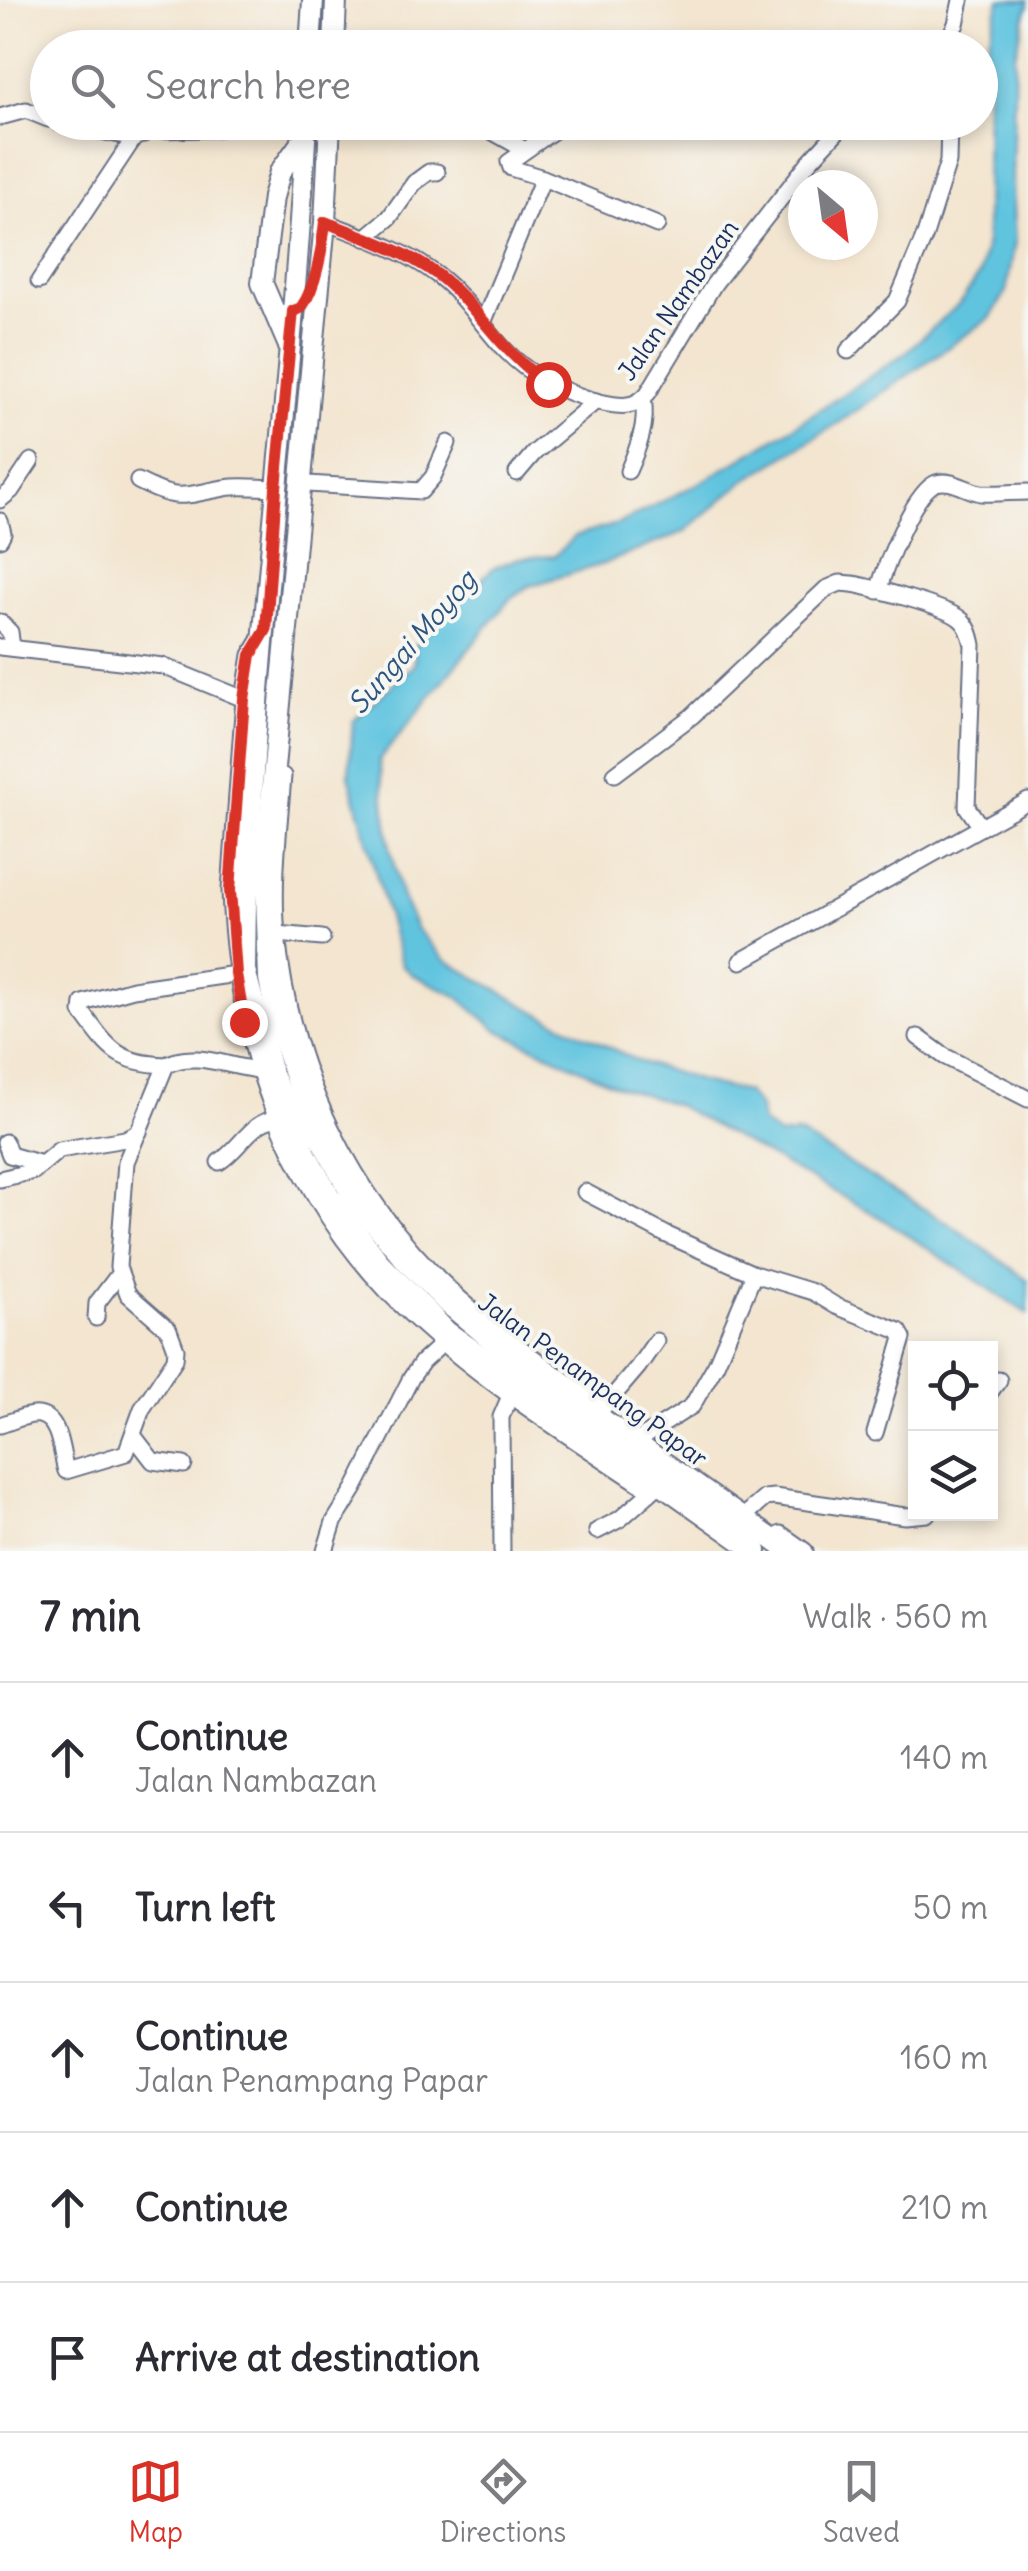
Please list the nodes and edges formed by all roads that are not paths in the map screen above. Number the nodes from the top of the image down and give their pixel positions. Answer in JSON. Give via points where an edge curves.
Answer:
{"nodes":[{"id":1,"x":313,"y":0,"type":"edge"},
{"id":2,"x":336,"y":0,"type":"edge"},
{"id":3,"x":961,"y":0,"type":"edge"},
{"id":4,"x":311,"y":30,"type":"edge"},
{"id":5,"x":335,"y":30,"type":"edge"},
{"id":6,"x":953,"y":30,"type":"edge"},
{"id":7,"x":30,"y":112,"type":"edge"},
{"id":8,"x":0,"y":117,"type":"edge"},
{"id":9,"x":133,"y":140,"type":"edge"},
{"id":10,"x":296,"y":140,"type":"edge"},
{"id":11,"x":302,"y":140,"type":"edge"},
{"id":12,"x":329,"y":140,"type":"edge"},
{"id":13,"x":508,"y":140,"type":"edge"},
{"id":14,"x":540,"y":140,"type":"edge"},
{"id":15,"x":830,"y":140,"type":"edge"},
{"id":16,"x":949,"y":140,"type":"edge"},
{"id":17,"x":525,"y":150,"type":"junction"},
{"id":18,"x":437,"y":172,"type":"dead end"},
{"id":19,"x":543,"y":178,"type":"junction"},
{"id":20,"x":325,"y":222,"type":"junction"},
{"id":21,"x":658,"y":225,"type":"dead end"},
{"id":22,"x":366,"y":238,"type":"junction"},
{"id":23,"x":322,"y":249,"type":"junction"},
{"id":24,"x":39,"y":281,"type":"dead end"},
{"id":25,"x":293,"y":311,"type":"junction"},
{"id":26,"x":483,"y":323,"type":"junction"},
{"id":27,"x":290,"y":348,"type":"junction"},
{"id":28,"x":848,"y":352,"type":"dead end"},
{"id":29,"x":643,"y":399,"type":"junction"},
{"id":30,"x":596,"y":401,"type":"junction"},
{"id":31,"x":448,"y":443,"type":"dead end"},
{"id":32,"x":303,"y":455,"type":"junction"},
{"id":33,"x":30,"y":461,"type":"dead end"},
{"id":34,"x":628,"y":471,"type":"dead end"},
{"id":35,"x":517,"y":472,"type":"dead end"},
{"id":36,"x":138,"y":482,"type":"dead end"},
{"id":37,"x":308,"y":484,"type":"junction"},
{"id":38,"x":276,"y":488,"type":"junction"},
{"id":39,"x":1028,"y":492,"type":"edge"},
{"id":40,"x":0,"y":500,"type":"edge"},
{"id":41,"x":0,"y":521,"type":"edge"},
{"id":42,"x":0,"y":539,"type":"edge"},
{"id":43,"x":878,"y":591,"type":"junction"},
{"id":44,"x":0,"y":622,"type":"edge"},
{"id":45,"x":266,"y":630,"type":"junction"},
{"id":46,"x":6,"y":648,"type":"edge"},
{"id":47,"x":244,"y":699,"type":"junction"},
{"id":48,"x":614,"y":774,"type":"dead end"},
{"id":49,"x":1028,"y":800,"type":"edge"},
{"id":50,"x":980,"y":827,"type":"junction"},
{"id":51,"x":277,"y":934,"type":"junction"},
{"id":52,"x":322,"y":938,"type":"dead end"},
{"id":53,"x":742,"y":961,"type":"dead end"},
{"id":54,"x":236,"y":974,"type":"junction"},
{"id":55,"x":918,"y":1038,"type":"dead end"},
{"id":56,"x":166,"y":1065,"type":"junction"},
{"id":57,"x":258,"y":1070,"type":"junction"},
{"id":58,"x":1028,"y":1099,"type":"edge"},
{"id":59,"x":276,"y":1119,"type":"junction"},
{"id":60,"x":138,"y":1132,"type":"junction"},
{"id":61,"x":6,"y":1142,"type":"dead end"},
{"id":62,"x":218,"y":1162,"type":"dead end"},
{"id":63,"x":42,"y":1164,"type":"junction"},
{"id":64,"x":0,"y":1178,"type":"edge"},
{"id":65,"x":585,"y":1192,"type":"dead end"},
{"id":66,"x":119,"y":1274,"type":"junction"},
{"id":67,"x":754,"y":1274,"type":"junction"},
{"id":68,"x":96,"y":1318,"type":"dead end"},
{"id":69,"x":656,"y":1341,"type":"dead end"},
{"id":70,"x":444,"y":1342,"type":"junction"},
{"id":71,"x":510,"y":1396,"type":"junction"},
{"id":72,"x":602,"y":1408,"type":"junction"},
{"id":73,"x":0,"y":1424,"type":"edge"},
{"id":74,"x":875,"y":1433,"type":"dead end"},
{"id":75,"x":132,"y":1435,"type":"junction"},
{"id":76,"x":643,"y":1437,"type":"junction"},
{"id":77,"x":184,"y":1465,"type":"dead end"},
{"id":78,"x":658,"y":1482,"type":"junction"},
{"id":79,"x":749,"y":1512,"type":"junction"},
{"id":80,"x":908,"y":1516,"type":"edge"},
{"id":81,"x":597,"y":1531,"type":"dead end"},
{"id":82,"x":749,"y":1548,"type":"edge"},
{"id":83,"x":325,"y":1551,"type":"edge"},
{"id":84,"x":502,"y":1551,"type":"edge"},
{"id":85,"x":789,"y":1551,"type":"edge"},
{"id":86,"x":805,"y":1551,"type":"edge"}],
"edges":[{"from":1,"to":4,"type":"main road"},
{"from":2,"to":5,"type":"main road"},
{"from":3,"to":6,"type":"street"},
{"from":7,"to":8,"type":"street"},
{"from":9,"to":24,"type":"street"},
{"from":10,"to":27,"type":"main road","via":[[273,197],[262,283]]},
{"from":11,"to":25,"type":"main road","name":"Jalan Penampang Papar"},
{"from":12,"to":20,"type":"main road","name":"Jalan Penampang Papar"},
{"from":13,"to":17,"type":"street"},
{"from":14,"to":17,"type":"street"},
{"from":15,"to":29,"type":"street","name":"Jalan Nambazan","via":[[714,284]]},
{"from":16,"to":28,"type":"street","via":[[948,162],[903,287]]},
{"from":17,"to":19,"type":"street","via":[[509,166]]},
{"from":18,"to":22,"type":"street","via":[[414,182]]},
{"from":19,"to":21,"type":"street"},
{"from":19,"to":26,"type":"street"},
{"from":20,"to":22,"type":"street","name":"Jalan Nambazan"},
{"from":20,"to":23,"type":"main road","name":"Jalan Penampang Papar"},
{"from":22,"to":26,"type":"street","name":"Jalan Nambazan","via":[[438,276]]},
{"from":23,"to":25,"type":"main road","via":[[306,303]]},
{"from":23,"to":32,"type":"main road","name":"Jalan Penampang Papar"},
{"from":25,"to":27,"type":"main road","name":"Jalan Penampang Papar"},
{"from":26,"to":30,"type":"street","name":"Jalan Nambazan","via":[[524,368]]},
{"from":27,"to":38,"type":"main road","name":"Jalan Penampang Papar"},
{"from":29,"to":30,"type":"street","name":"Jalan Nambazan","via":[[623,407]]},
{"from":29,"to":34,"type":"street","via":[[640,443]]},
{"from":30,"to":35,"type":"street"},
{"from":31,"to":37,"type":"street","via":[[422,490]]},
{"from":32,"to":37,"type":"street"},
{"from":32,"to":85,"type":"main road","name":"Jalan Penampang Papar","via":[[265,903],[277,1021],[317,1132],[354,1199],[474,1327]]},
{"from":33,"to":40,"type":"street"},
{"from":36,"to":38,"type":"street","via":[[180,498],[226,488]]},
{"from":37,"to":51,"type":"street","via":[[280,809]]},
{"from":38,"to":45,"type":"main road","name":"Jalan Penampang Papar"},
{"from":39,"to":43,"type":"street","via":[[933,484],[886,562]]},
{"from":41,"to":42,"type":"street"},
{"from":43,"to":48,"type":"street","via":[[840,583],[826,589],[692,716]]},
{"from":43,"to":50,"type":"street","via":[[955,615],[971,635],[967,807]]},
{"from":44,"to":46,"type":"street","via":[[10,632]]},
{"from":45,"to":47,"type":"street","via":[[251,655]]},
{"from":45,"to":78,"type":"main road","name":"Jalan Penampang Papar","via":[[248,844],[246,970],[285,1109],[330,1196],[378,1262],[447,1332]]},
{"from":46,"to":47,"type":"street","via":[[163,666]]},
{"from":47,"to":54,"type":"street","via":[[224,892]]},
{"from":49,"to":50,"type":"street"},
{"from":50,"to":53,"type":"street"},
{"from":51,"to":52,"type":"street"},
{"from":51,"to":72,"type":"street","via":[[296,1038],[328,1127],[364,1190],[450,1290]]},
{"from":54,"to":56,"type":"street","via":[[133,988],[83,1003],[82,1012],[118,1056]]},
{"from":54,"to":57,"type":"street"},
{"from":55,"to":58,"type":"street"},
{"from":56,"to":57,"type":"street","via":[[196,1058]]},
{"from":56,"to":60,"type":"street"},
{"from":57,"to":59,"type":"street"},
{"from":59,"to":62,"type":"street","via":[[259,1124]]},
{"from":59,"to":70,"type":"street","via":[[337,1230],[388,1292]]},
{"from":60,"to":63,"type":"street","via":[[59,1150]]},
{"from":60,"to":66,"type":"street","via":[[122,1178]]},
{"from":61,"to":63,"type":"street","via":[[10,1154]]},
{"from":63,"to":64,"type":"street"},
{"from":65,"to":67,"type":"street"},
{"from":66,"to":68,"type":"street","via":[[98,1303]]},
{"from":66,"to":75,"type":"street","via":[[128,1294],[169,1330],[176,1349]]},
{"from":67,"to":74,"type":"street","via":[[899,1331],[903,1338]]},
{"from":67,"to":76,"type":"street","via":[[692,1406]]},
{"from":69,"to":72,"type":"street"},
{"from":70,"to":71,"type":"street"},
{"from":70,"to":83,"type":"street","via":[[411,1378]]},
{"from":71,"to":78,"type":"street","via":[[642,1485]]},
{"from":71,"to":84,"type":"street","via":[[500,1417]]},
{"from":72,"to":76,"type":"street"},
{"from":73,"to":75,"type":"street","via":[[44,1416],[56,1430],[66,1471],[126,1454]]},
{"from":75,"to":77,"type":"street","via":[[153,1461]]},
{"from":76,"to":79,"type":"street"},
{"from":78,"to":81,"type":"street","via":[[620,1519]]},
{"from":78,"to":82,"type":"main road","name":"Jalan Penampang Papar"},
{"from":79,"to":80,"type":"street","via":[[774,1497]]},
{"from":79,"to":86,"type":"street"}]}
